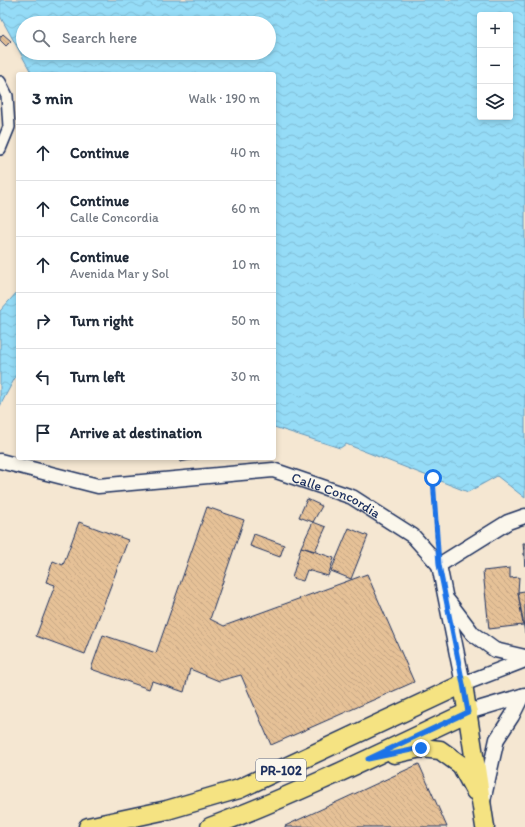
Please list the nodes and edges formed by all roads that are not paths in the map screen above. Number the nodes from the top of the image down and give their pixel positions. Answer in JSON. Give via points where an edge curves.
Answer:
{"nodes":[{"id":1,"x":0,"y":82,"type":"edge"},
{"id":2,"x":0,"y":149,"type":"edge"},
{"id":3,"x":0,"y":461,"type":"edge"},
{"id":4,"x":525,"y":516,"type":"edge"},
{"id":5,"x":439,"y":565,"type":"junction"},
{"id":6,"x":445,"y":596,"type":"junction"},
{"id":7,"x":525,"y":658,"type":"edge"},
{"id":8,"x":463,"y":684,"type":"junction"},
{"id":9,"x":524,"y":695,"type":"edge"},
{"id":10,"x":468,"y":712,"type":"junction"},
{"id":11,"x":368,"y":759,"type":"junction"},
{"id":12,"x":239,"y":789,"type":"junction"},
{"id":13,"x":482,"y":805,"type":"junction"},
{"id":14,"x":249,"y":812,"type":"junction"},
{"id":15,"x":88,"y":827,"type":"edge"},
{"id":16,"x":210,"y":827,"type":"edge"},
{"id":17,"x":485,"y":827,"type":"edge"}],
"edges":[{"from":1,"to":2,"type":"street","via":[[7,96],[9,127]]},
{"from":3,"to":5,"type":"street","name":"Calle Concordia","via":[[98,486],[273,470],[352,497],[413,536]]},
{"from":4,"to":5,"type":"street","via":[[508,522]]},
{"from":5,"to":6,"type":"street"},
{"from":6,"to":7,"type":"street","via":[[473,634],[495,650]]},
{"from":6,"to":8,"type":"street"},
{"from":7,"to":8,"type":"street"},
{"from":8,"to":10,"type":"main road"},
{"from":8,"to":12,"type":"main road","number":"PR-102"},
{"from":9,"to":10,"type":"street"},
{"from":9,"to":13,"type":"street","via":[[497,739]]},
{"from":10,"to":11,"type":"main road","number":"PR-102"},
{"from":10,"to":13,"type":"main road"},
{"from":11,"to":13,"type":"main road","via":[[421,748],[440,750],[461,765]]},
{"from":11,"to":14,"type":"main road","number":"PR-102"},
{"from":12,"to":14,"type":"main road"},
{"from":12,"to":15,"type":"main road","number":"PR-102","via":[[167,810]]},
{"from":13,"to":17,"type":"main road"},
{"from":14,"to":16,"type":"main road","number":"PR-102"}]}
